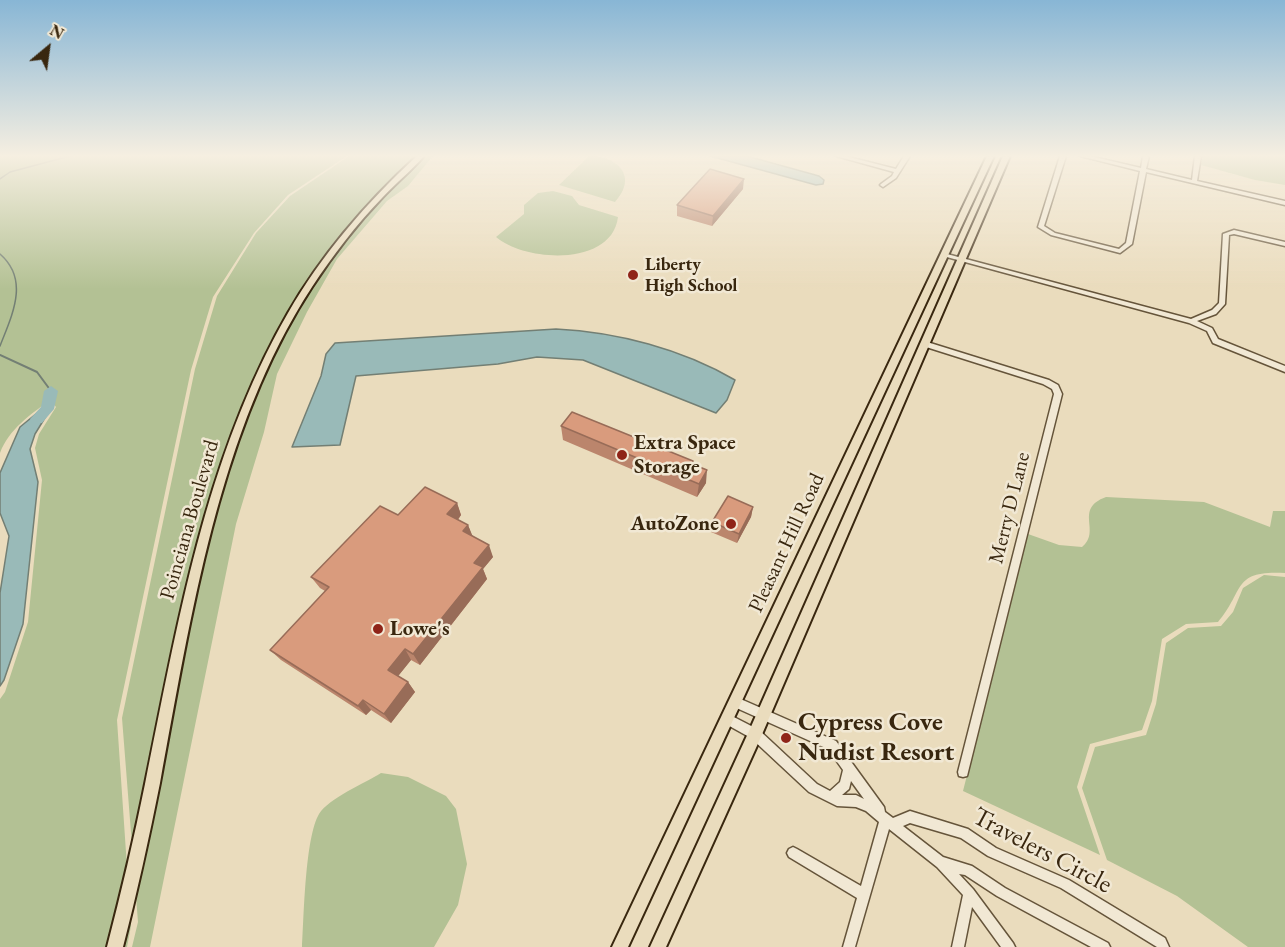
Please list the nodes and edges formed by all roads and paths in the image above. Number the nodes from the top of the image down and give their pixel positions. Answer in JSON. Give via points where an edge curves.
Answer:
{"nodes":[{"id":1,"x":378,"y":200,"type":"edge"},
{"id":2,"x":970,"y":200,"type":"edge"},
{"id":3,"x":988,"y":200,"type":"edge"},
{"id":4,"x":1049,"y":200,"type":"edge"},
{"id":5,"x":1138,"y":200,"type":"edge"},
{"id":6,"x":1285,"y":244,"type":"edge"},
{"id":7,"x":945,"y":255,"type":"junction"},
{"id":8,"x":962,"y":260,"type":"junction"},
{"id":9,"x":1215,"y":312,"type":"junction"},
{"id":10,"x":915,"y":318,"type":"junction"},
{"id":11,"x":1191,"y":321,"type":"junction"},
{"id":12,"x":1203,"y":326,"type":"junction"},
{"id":13,"x":925,"y":344,"type":"junction"},
{"id":14,"x":1285,"y":369,"type":"edge"},
{"id":15,"x":735,"y":702,"type":"junction"},
{"id":16,"x":765,"y":713,"type":"junction"},
{"id":17,"x":728,"y":719,"type":"junction"},
{"id":18,"x":755,"y":734,"type":"junction"},
{"id":19,"x":849,"y":768,"type":"junction"},
{"id":20,"x":963,"y":772,"type":"dead end"},
{"id":21,"x":831,"y":797,"type":"junction"},
{"id":22,"x":889,"y":821,"type":"junction"},
{"id":23,"x":793,"y":853,"type":"dead end"},
{"id":24,"x":941,"y":863,"type":"junction"},
{"id":25,"x":969,"y":893,"type":"junction"},
{"id":26,"x":864,"y":896,"type":"junction"},
{"id":27,"x":115,"y":947,"type":"edge"},
{"id":28,"x":620,"y":947,"type":"edge"},
{"id":29,"x":658,"y":947,"type":"edge"},
{"id":30,"x":849,"y":947,"type":"edge"},
{"id":31,"x":958,"y":947,"type":"edge"},
{"id":32,"x":1009,"y":947,"type":"edge"},
{"id":33,"x":1104,"y":947,"type":"edge"},
{"id":34,"x":1163,"y":947,"type":"edge"}],
"edges":[{"from":1,"to":27,"type":"main road","name":"Poinciana Boulevard","via":[[323,266],[279,335],[245,410],[219,484],[193,579],[139,850]]},
{"from":2,"to":7,"type":"main road","name":"Pleasant Hill Road"},
{"from":3,"to":8,"type":"main road"},
{"from":4,"to":5,"type":"street","via":[[1041,227],[1053,234],[1120,251],[1129,244]]},
{"from":6,"to":9,"type":"street","via":[[1234,232],[1226,234],[1222,304]]},
{"from":7,"to":8,"type":"street"},
{"from":7,"to":10,"type":"main road","name":"Pleasant Hill Road"},
{"from":8,"to":11,"type":"street"},
{"from":8,"to":13,"type":"main road"},
{"from":9,"to":11,"type":"street"},
{"from":9,"to":12,"type":"street","via":[[1214,321]]},
{"from":10,"to":13,"type":"main road"},
{"from":10,"to":15,"type":"main road","name":"Pleasant Hill Road"},
{"from":11,"to":12,"type":"street"},
{"from":12,"to":14,"type":"street","via":[[1215,341]]},
{"from":13,"to":16,"type":"main road"},
{"from":13,"to":20,"type":"street","name":"Merry D Lane","via":[[1046,382],[1058,394]]},
{"from":15,"to":16,"type":"street"},
{"from":15,"to":17,"type":"main road","name":"Pleasant Hill Road"},
{"from":16,"to":18,"type":"main road"},
{"from":16,"to":19,"type":"street","via":[[832,745]]},
{"from":17,"to":18,"type":"street"},
{"from":17,"to":28,"type":"main road","name":"Pleasant Hill Road"},
{"from":18,"to":21,"type":"street","via":[[799,777]]},
{"from":18,"to":29,"type":"main road"},
{"from":19,"to":21,"type":"street","via":[[845,785]]},
{"from":19,"to":22,"type":"street"},
{"from":21,"to":22,"type":"street","via":[[856,801]]},
{"from":22,"to":24,"type":"street"},
{"from":22,"to":26,"type":"street"},
{"from":22,"to":34,"type":"street","name":"Travelers Circle","via":[[910,817],[964,833],[992,852],[1065,884],[1161,942]]},
{"from":23,"to":26,"type":"street"},
{"from":24,"to":25,"type":"street"},
{"from":24,"to":33,"type":"street","via":[[968,870]]},
{"from":25,"to":31,"type":"street"},
{"from":25,"to":32,"type":"street"},
{"from":26,"to":30,"type":"street"}]}
